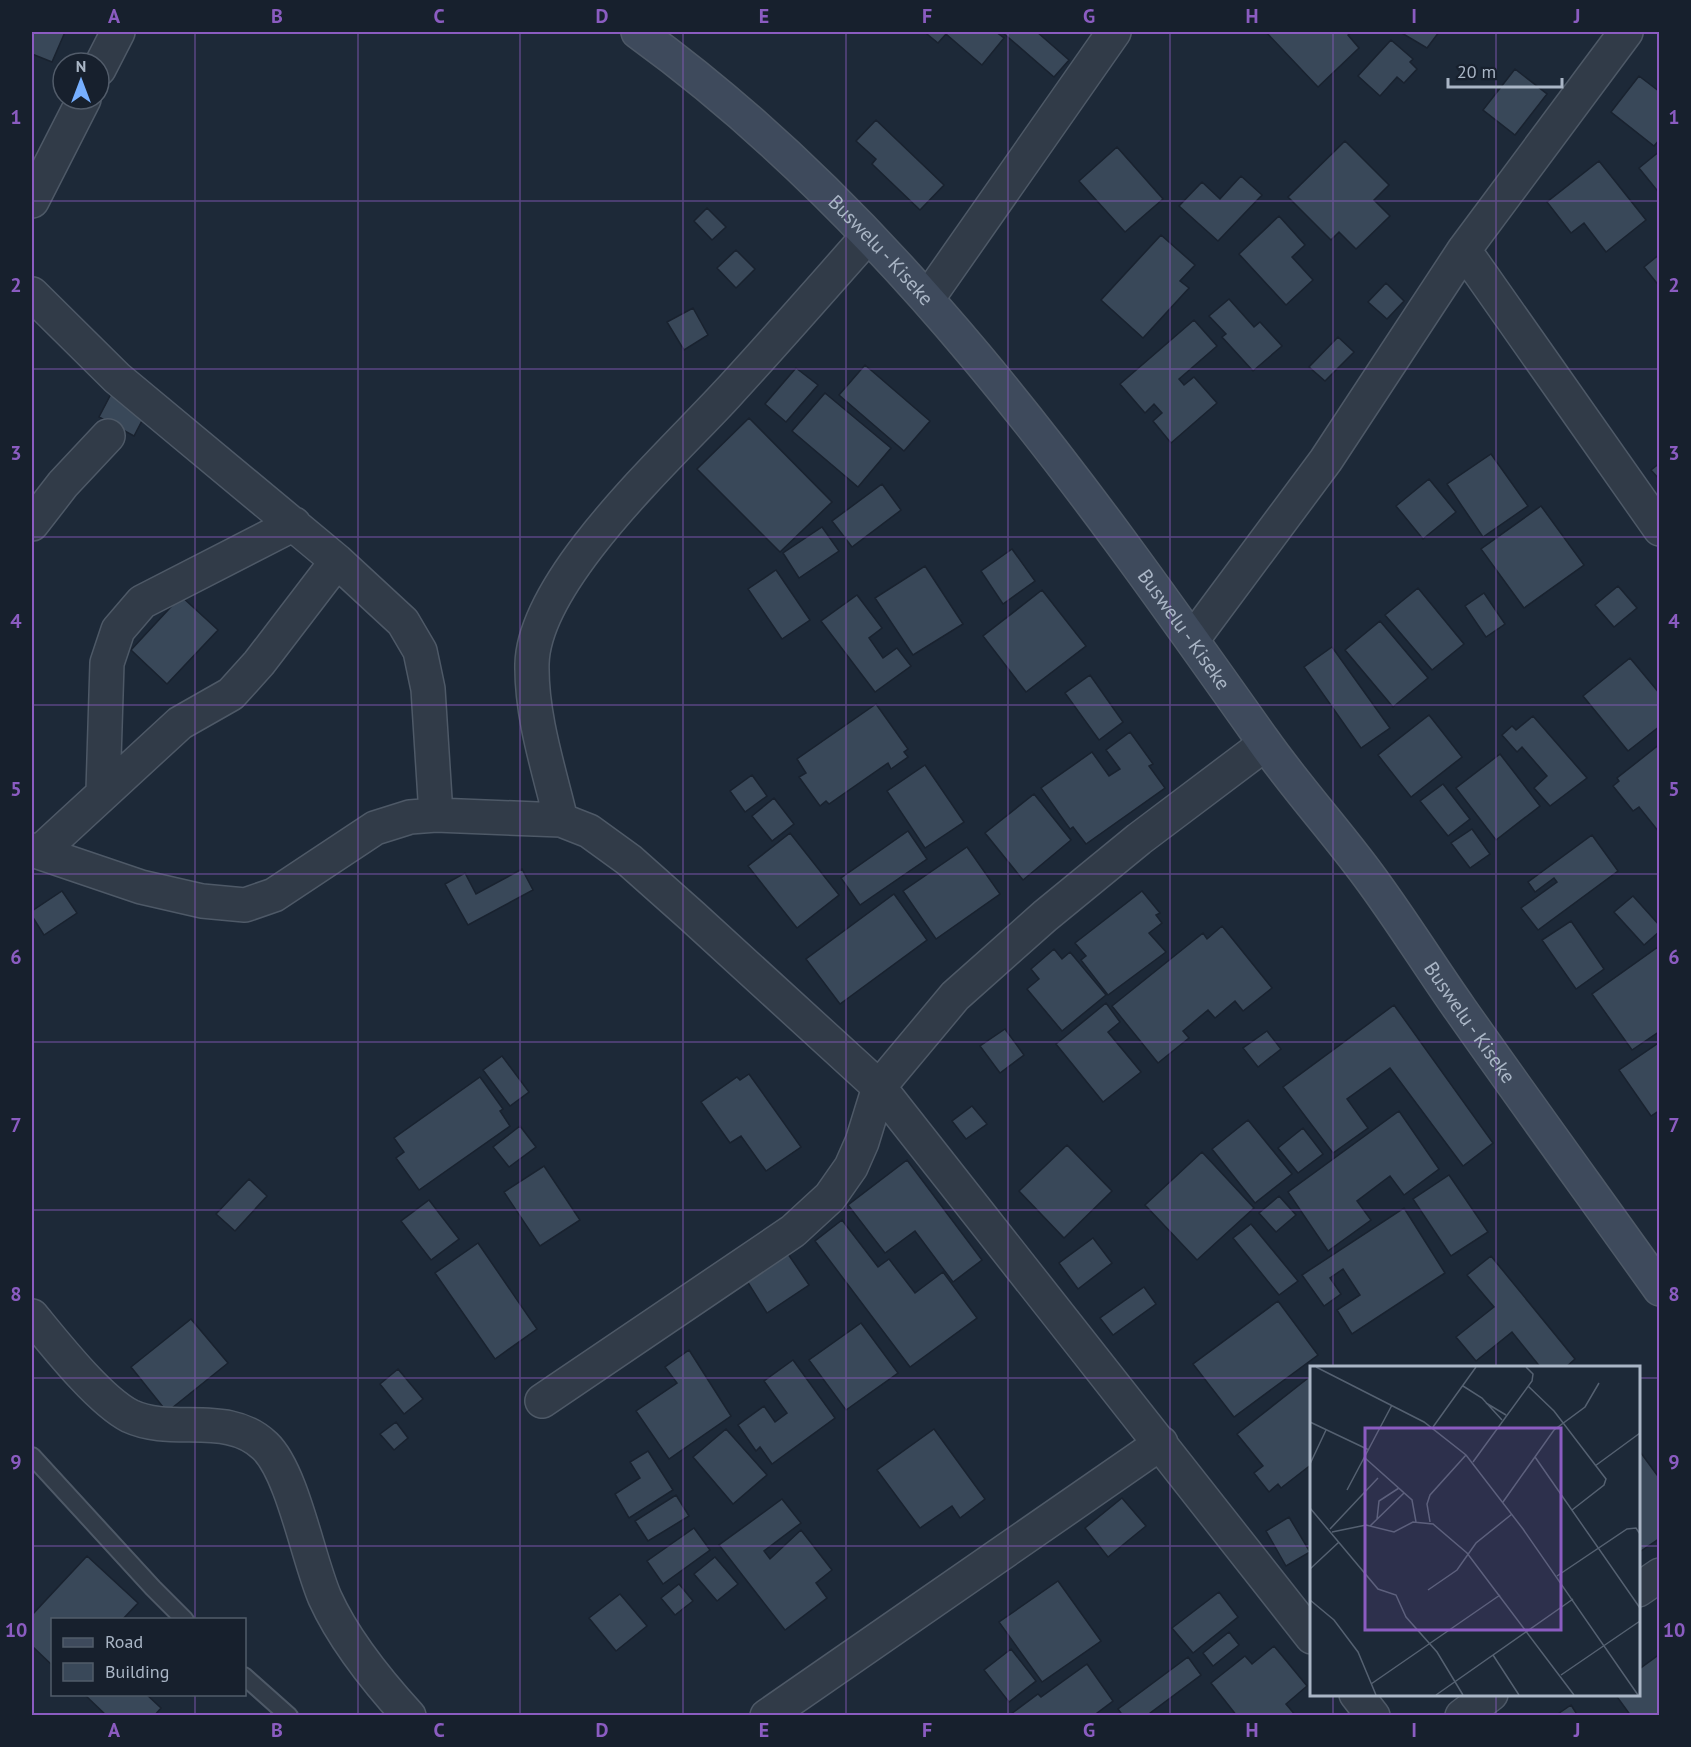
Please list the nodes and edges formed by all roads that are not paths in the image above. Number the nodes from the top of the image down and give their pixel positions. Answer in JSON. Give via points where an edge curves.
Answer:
{"nodes":[{"id":1,"x":118,"y":32,"type":"edge"},
{"id":2,"x":638,"y":32,"type":"edge"},
{"id":3,"x":1114,"y":32,"type":"edge"},
{"id":4,"x":1626,"y":32,"type":"edge"},
{"id":5,"x":108,"y":51,"type":"edge"},
{"id":6,"x":78,"y":111,"type":"edge"},
{"id":7,"x":33,"y":195,"type":"edge"},
{"id":8,"x":868,"y":236,"type":"junction"},
{"id":9,"x":1464,"y":250,"type":"junction"},
{"id":10,"x":32,"y":294,"type":"edge"},
{"id":11,"x":928,"y":298,"type":"junction"},
{"id":12,"x":108,"y":436,"type":"dead end"},
{"id":13,"x":32,"y":524,"type":"edge"},
{"id":14,"x":294,"y":524,"type":"junction"},
{"id":15,"x":1659,"y":529,"type":"edge"},
{"id":16,"x":337,"y":561,"type":"junction"},
{"id":17,"x":1192,"y":639,"type":"junction"},
{"id":18,"x":1265,"y":744,"type":"junction"},
{"id":19,"x":103,"y":792,"type":"junction"},
{"id":20,"x":436,"y":815,"type":"junction"},
{"id":21,"x":561,"y":820,"type":"junction"},
{"id":22,"x":36,"y":851,"type":"edge"},
{"id":23,"x":879,"y":1087,"type":"junction"},
{"id":24,"x":1658,"y":1285,"type":"edge"},
{"id":25,"x":32,"y":1316,"type":"edge"},
{"id":26,"x":542,"y":1401,"type":"dead end"},
{"id":27,"x":1161,"y":1443,"type":"junction"},
{"id":28,"x":32,"y":1456,"type":"edge"},
{"id":29,"x":1659,"y":1575,"type":"edge"},
{"id":30,"x":1640,"y":1589,"type":"edge"},
{"id":31,"x":183,"y":1618,"type":"edge"},
{"id":32,"x":1310,"y":1636,"type":"edge"},
{"id":33,"x":246,"y":1678,"type":"edge"},
{"id":34,"x":1357,"y":1696,"type":"edge"},
{"id":35,"x":1490,"y":1696,"type":"edge"},
{"id":36,"x":289,"y":1716,"type":"edge"},
{"id":37,"x":409,"y":1716,"type":"edge"},
{"id":38,"x":767,"y":1716,"type":"edge"},
{"id":39,"x":1372,"y":1716,"type":"edge"},
{"id":40,"x":1462,"y":1716,"type":"edge"}],
"edges":[{"from":1,"to":5,"type":"street"},
{"from":2,"to":8,"type":"main road","name":"Buswelu - Kiseke","via":[[742,117]]},
{"from":3,"to":11,"type":"street"},
{"from":4,"to":9,"type":"street"},
{"from":6,"to":7,"type":"street"},
{"from":8,"to":11,"type":"main road","name":"Buswelu - Kiseke"},
{"from":8,"to":21,"type":"street","via":[[780,337],[608,520],[562,583],[538,633],[532,663],[537,719]]},
{"from":9,"to":15,"type":"street"},
{"from":9,"to":17,"type":"street","via":[[1326,460]]},
{"from":10,"to":14,"type":"street","via":[[117,378]]},
{"from":11,"to":17,"type":"main road","name":"Buswelu - Kiseke","via":[[1024,417]]},
{"from":12,"to":13,"type":"street"},
{"from":14,"to":16,"type":"street"},
{"from":14,"to":19,"type":"street","via":[[142,602],[118,630],[107,663]]},
{"from":16,"to":19,"type":"street","via":[[231,694],[180,723]]},
{"from":16,"to":20,"type":"street","via":[[403,622],[420,651],[428,689]]},
{"from":17,"to":18,"type":"main road","name":"Buswelu - Kiseke"},
{"from":18,"to":23,"type":"street","via":[[1045,916],[955,996]]},
{"from":18,"to":24,"type":"main road","name":"Buswelu - Kiseke","via":[[1368,875],[1466,1019]]},
{"from":19,"to":22,"type":"street"},
{"from":20,"to":21,"type":"street"},
{"from":20,"to":22,"type":"street","via":[[410,817],[375,828],[274,895],[245,905],[224,905],[141,887]]},
{"from":21,"to":23,"type":"street","via":[[589,831],[628,860]]},
{"from":23,"to":26,"type":"street","via":[[851,1167],[830,1197],[794,1230]]},
{"from":23,"to":27,"type":"street"},
{"from":25,"to":37,"type":"street","via":[[106,1398],[129,1415],[152,1424],[238,1429],[265,1446],[283,1476],[325,1598],[350,1641]]},
{"from":27,"to":32,"type":"street"},
{"from":27,"to":38,"type":"street"},
{"from":28,"to":31,"type":"lane"},
{"from":29,"to":30,"type":"street"},
{"from":33,"to":36,"type":"lane"},
{"from":34,"to":39,"type":"street"},
{"from":35,"to":40,"type":"street"}]}
